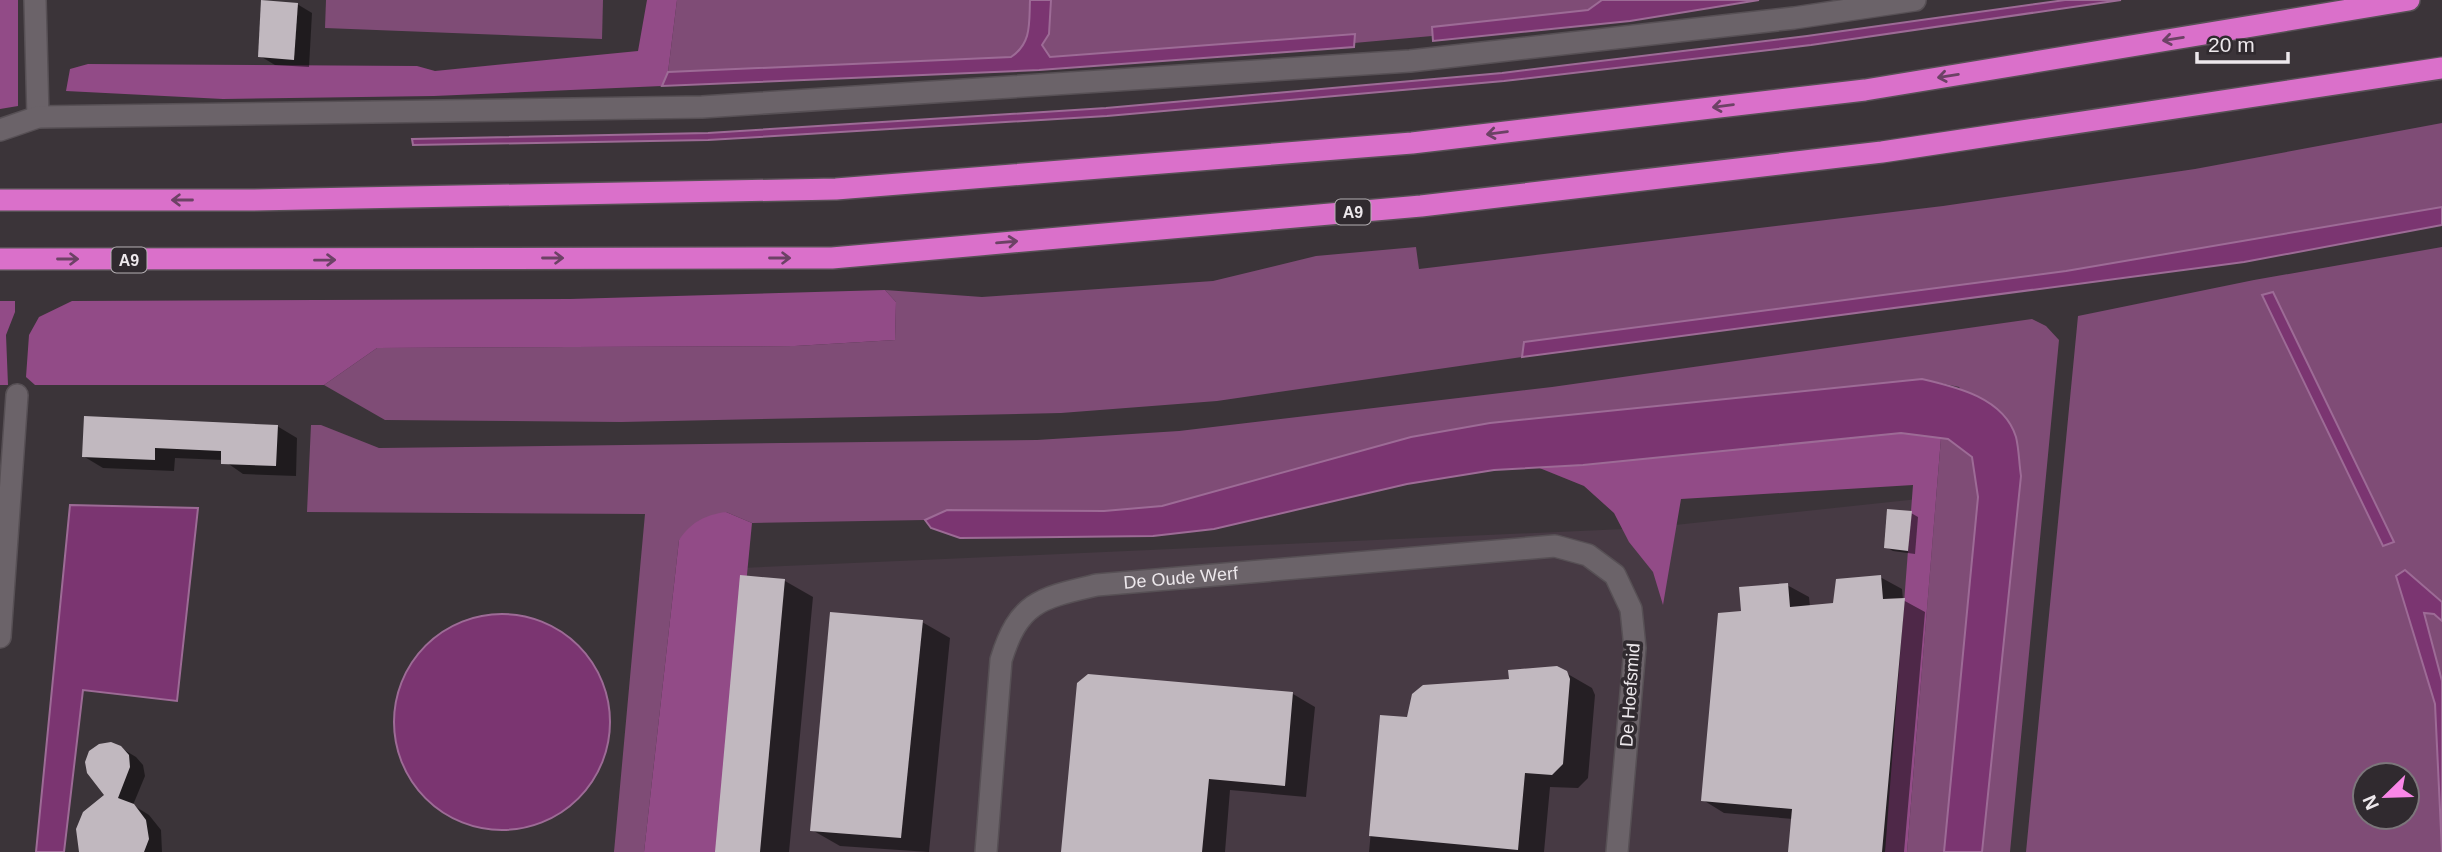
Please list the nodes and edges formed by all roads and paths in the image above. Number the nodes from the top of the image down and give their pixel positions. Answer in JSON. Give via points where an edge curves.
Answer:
{"nodes":[{"id":1,"x":35,"y":0,"type":"edge"},
{"id":2,"x":1915,"y":0,"type":"edge"},
{"id":3,"x":2409,"y":0,"type":"edge"},
{"id":4,"x":2442,"y":68,"type":"edge"},
{"id":5,"x":37,"y":117,"type":"junction"},
{"id":6,"x":0,"y":130,"type":"edge"},
{"id":7,"x":0,"y":200,"type":"edge"},
{"id":8,"x":0,"y":259,"type":"edge"},
{"id":9,"x":17,"y":395,"type":"dead end"},
{"id":10,"x":1588,"y":555,"type":"joint"},
{"id":11,"x":0,"y":637,"type":"edge"},
{"id":12,"x":986,"y":852,"type":"edge"},
{"id":13,"x":1618,"y":852,"type":"edge"}],
"edges":[{"from":1,"to":5,"type":"street"},
{"from":2,"to":5,"type":"street","via":[[1410,61],[702,107]]},
{"from":3,"to":7,"type":"highway","one_way":true,"via":[[1865,90],[1412,143],[836,189]]},
{"from":8,"to":4,"type":"highway","number":"A9","one_way":true,"via":[[832,258],[1421,206],[1882,152]]},
{"from":5,"to":6,"type":"street"},
{"from":9,"to":11,"type":"street"},
{"from":10,"to":12,"type":"street","name":"De Oude Werf","via":[[1555,546],[1097,585],[1061,593],[1026,609],[1008,638],[1002,660]]},
{"from":10,"to":13,"type":"street","name":"De Hoefsmid","via":[[1615,575],[1631,609],[1635,648]]}]}
